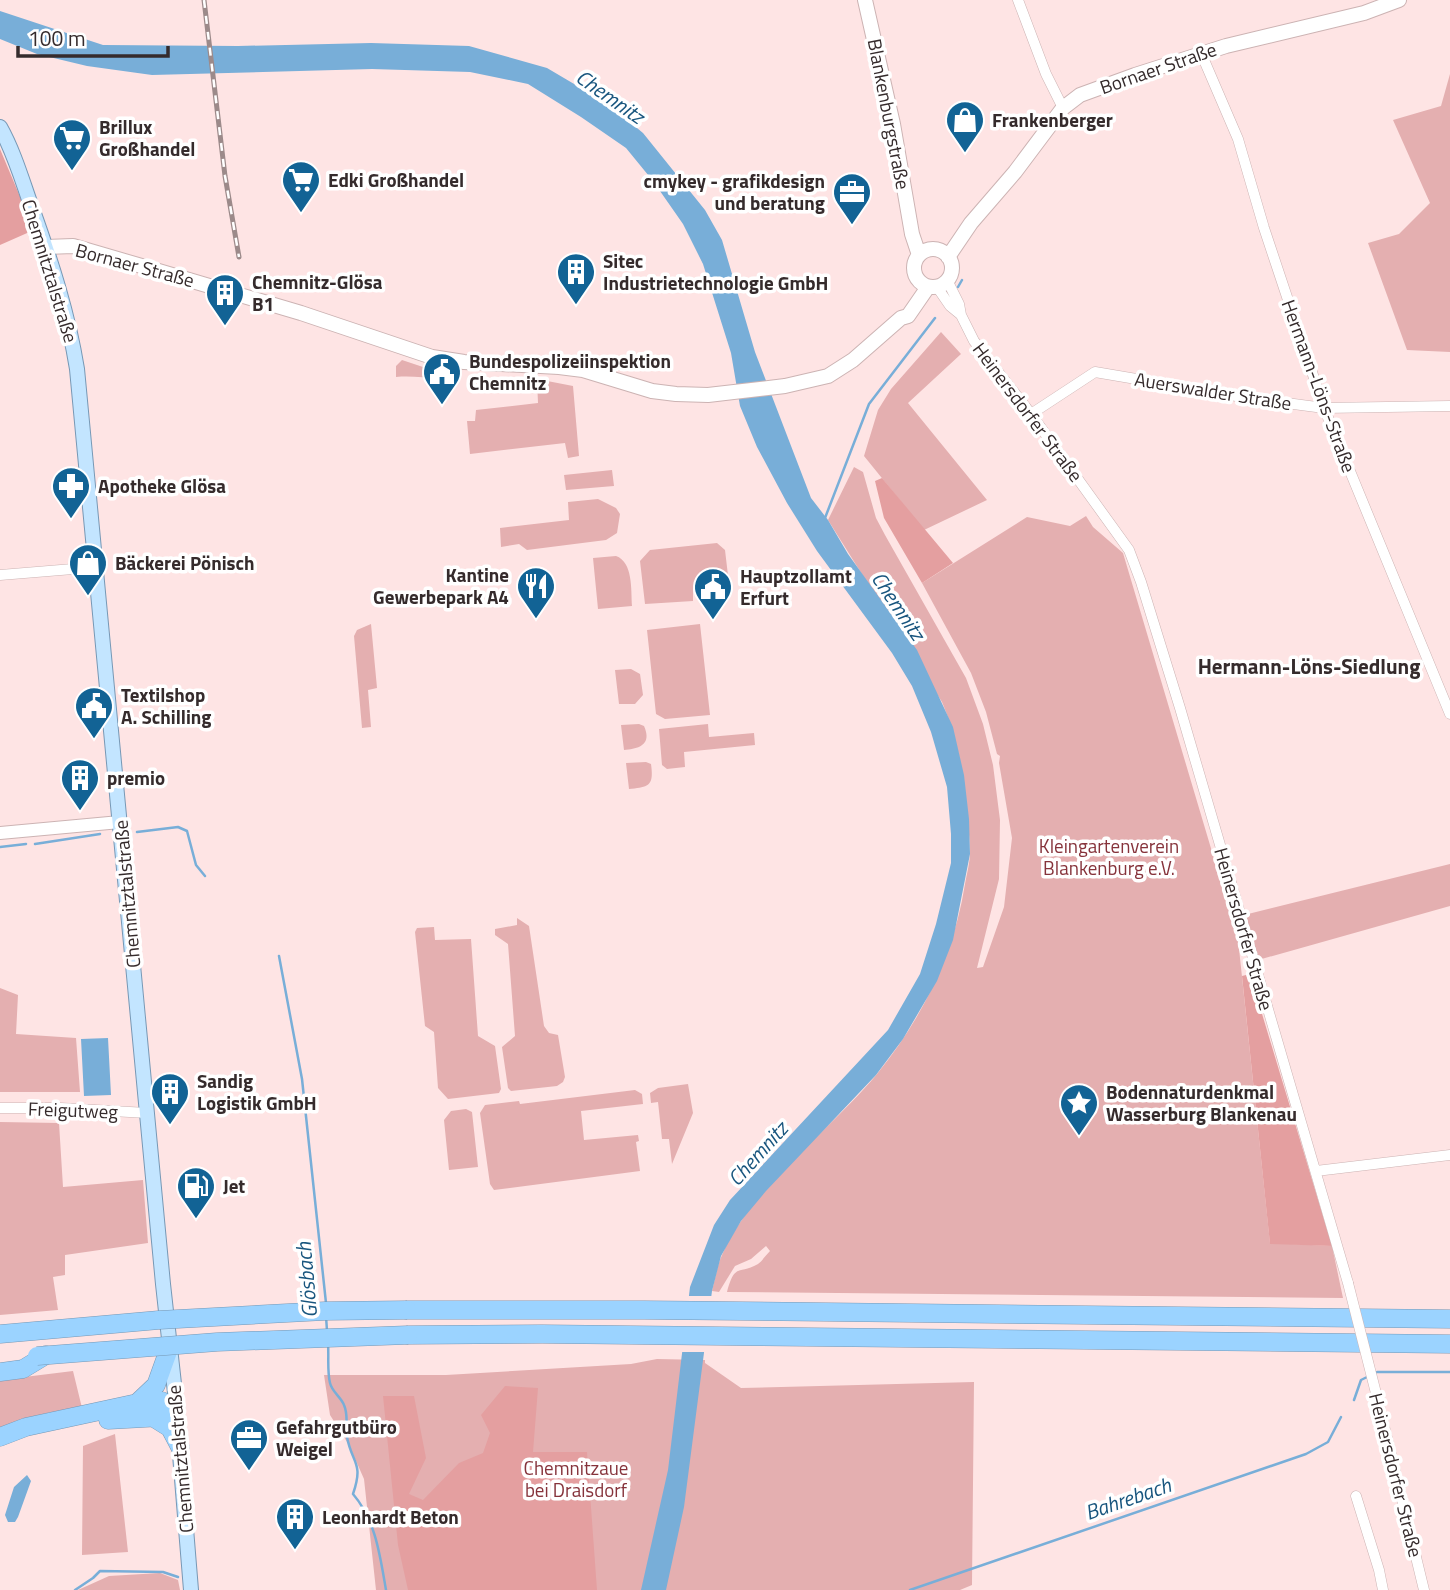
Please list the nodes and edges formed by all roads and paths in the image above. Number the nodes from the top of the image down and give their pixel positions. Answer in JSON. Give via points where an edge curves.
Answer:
{"nodes":[{"id":1,"x":865,"y":0,"type":"edge"},
{"id":2,"x":1018,"y":0,"type":"edge"},
{"id":3,"x":1399,"y":0,"type":"edge"},
{"id":4,"x":1201,"y":53,"type":"junction"},
{"id":5,"x":1063,"y":107,"type":"junction"},
{"id":6,"x":0,"y":127,"type":"edge"},
{"id":7,"x":46,"y":247,"type":"junction"},
{"id":8,"x":934,"y":253,"type":"junction"},
{"id":9,"x":933,"y":284,"type":"junction"},
{"id":10,"x":1450,"y":406,"type":"edge"},
{"id":11,"x":1324,"y":408,"type":"junction"},
{"id":12,"x":1031,"y":414,"type":"junction"},
{"id":13,"x":97,"y":567,"type":"junction"},
{"id":14,"x":0,"y":575,"type":"edge"},
{"id":15,"x":1450,"y":714,"type":"edge"},
{"id":16,"x":120,"y":821,"type":"junction"},
{"id":17,"x":0,"y":833,"type":"edge"},
{"id":18,"x":0,"y":1108,"type":"edge"},
{"id":19,"x":147,"y":1113,"type":"junction"},
{"id":20,"x":1450,"y":1155,"type":"edge"},
{"id":21,"x":1315,"y":1171,"type":"junction"},
{"id":22,"x":1450,"y":1319,"type":"edge"},
{"id":23,"x":0,"y":1334,"type":"edge"},
{"id":24,"x":1450,"y":1344,"type":"edge"},
{"id":25,"x":170,"y":1346,"type":"junction"},
{"id":26,"x":40,"y":1357,"type":"junction"},
{"id":27,"x":0,"y":1360,"type":"edge"},
{"id":28,"x":0,"y":1372,"type":"edge"},
{"id":29,"x":137,"y":1403,"type":"junction"},
{"id":30,"x":176,"y":1410,"type":"junction"},
{"id":31,"x":154,"y":1418,"type":"junction"},
{"id":32,"x":68,"y":1419,"type":"junction"},
{"id":33,"x":0,"y":1437,"type":"edge"},
{"id":34,"x":180,"y":1447,"type":"junction"},
{"id":35,"x":1356,"y":1496,"type":"dead end"},
{"id":36,"x":191,"y":1590,"type":"edge"},
{"id":37,"x":1383,"y":1590,"type":"edge"},
{"id":38,"x":1424,"y":1590,"type":"edge"}],
"edges":[{"from":1,"to":8,"type":"main road","name":"Blankenburgstraße","via":[[912,228]]},
{"from":2,"to":5,"type":"street"},
{"from":3,"to":4,"type":"main road","name":"Bornaer Straße","via":[[1364,13]]},
{"from":4,"to":5,"type":"main road","name":"Bornaer Straße","via":[[1080,95]]},
{"from":4,"to":11,"type":"street","name":"Hermann-Löns-Straße","via":[[1238,139]]},
{"from":5,"to":8,"type":"main road","name":"Bornaer Straße","via":[[971,223]]},
{"from":6,"to":7,"type":"main road","name":"Chemnitztalstraße"},
{"from":7,"to":9,"type":"main road","name":"Bornaer Straße","via":[[73,246],[449,360],[559,366],[664,393],[723,394],[828,376],[901,318]]},
{"from":7,"to":13,"type":"main road","name":"Chemnitztalstraße","via":[[66,309],[78,369]]},
{"from":8,"to":9,"type":"main road","via":[[952,266]]},
{"from":8,"to":9,"type":"main road","via":[[914,268]]},
{"from":9,"to":12,"type":"street","name":"Heinersdorfer Straße","via":[[961,315],[974,341]]},
{"from":10,"to":11,"type":"street","name":"Auerswalder Straße"},
{"from":11,"to":12,"type":"street","name":"Auerswalder Straße","via":[[1094,372]]},
{"from":11,"to":15,"type":"street","name":"Hermann-Löns-Straße"},
{"from":12,"to":21,"type":"street","name":"Heinersdorfer Straße","via":[[1129,550]]},
{"from":13,"to":14,"type":"street"},
{"from":13,"to":16,"type":"main road","name":"Chemnitztalstraße"},
{"from":16,"to":17,"type":"street"},
{"from":16,"to":19,"type":"main road","name":"Chemnitztalstraße"},
{"from":18,"to":19,"type":"street","name":"Freigutweg"},
{"from":19,"to":25,"type":"main road","name":"Chemnitztalstraße"},
{"from":20,"to":21,"type":"street"},
{"from":21,"to":38,"type":"street","name":"Heinersdorfer Straße","bridge":true,"via":[[1348,1283]]},
{"from":22,"to":23,"type":"highway","bridge":true,"via":[[407,1310],[215,1316]]},
{"from":24,"to":26,"type":"highway","bridge":true,"via":[[408,1335],[217,1342]]},
{"from":25,"to":29,"type":"highway","via":[[160,1379]]},
{"from":25,"to":30,"type":"main road","name":"Chemnitztalstraße"},
{"from":26,"to":27,"type":"highway"},
{"from":26,"to":28,"type":"highway","via":[[23,1369]]},
{"from":29,"to":30,"type":"highway","via":[[162,1401]]},
{"from":29,"to":32,"type":"highway"},
{"from":30,"to":31,"type":"highway"},
{"from":30,"to":34,"type":"main road","name":"Chemnitztalstraße"},
{"from":31,"to":32,"type":"highway"},
{"from":31,"to":34,"type":"highway","via":[[170,1428]]},
{"from":32,"to":33,"type":"highway"},
{"from":34,"to":36,"type":"main road","name":"Chemnitztalstraße"},
{"from":35,"to":37,"type":"street","name":"Heinersdorfer Straße"}]}
